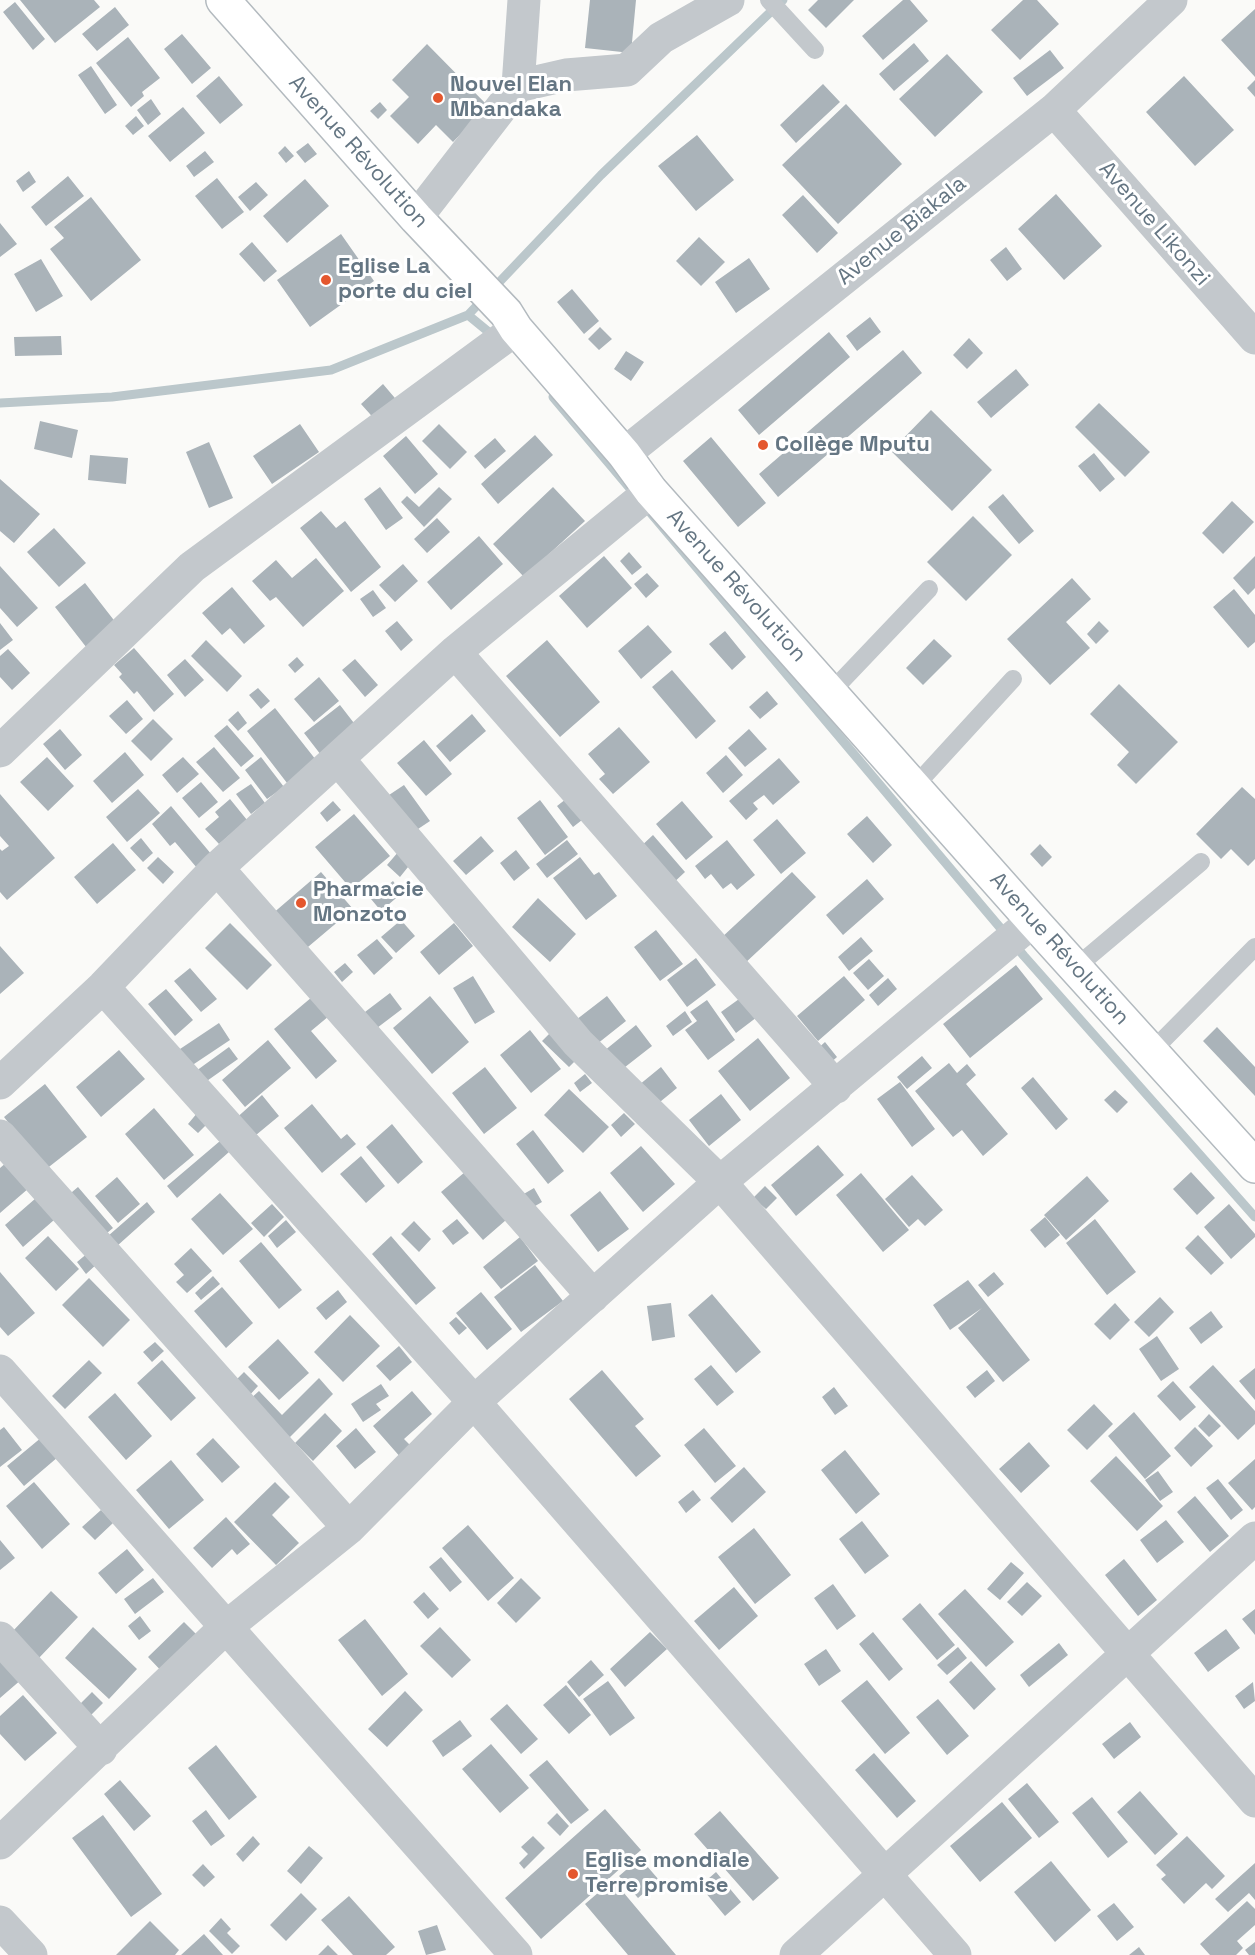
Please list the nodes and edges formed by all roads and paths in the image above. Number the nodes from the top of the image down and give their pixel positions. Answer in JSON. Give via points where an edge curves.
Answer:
{"nodes":[{"id":1,"x":223,"y":0,"type":"edge"},
{"id":2,"x":524,"y":0,"type":"edge"},
{"id":3,"x":728,"y":0,"type":"edge"},
{"id":4,"x":769,"y":0,"type":"edge"},
{"id":5,"x":1172,"y":0,"type":"edge"},
{"id":6,"x":815,"y":50,"type":"dead end"},
{"id":7,"x":518,"y":86,"type":"junction"},
{"id":8,"x":1053,"y":110,"type":"junction"},
{"id":9,"x":416,"y":218,"type":"junction"},
{"id":10,"x":511,"y":321,"type":"junction"},
{"id":11,"x":1255,"y":338,"type":"edge"},
{"id":12,"x":624,"y":454,"type":"junction"},
{"id":13,"x":651,"y":491,"type":"junction"},
{"id":14,"x":929,"y":589,"type":"dead end"},
{"id":15,"x":455,"y":652,"type":"junction"},
{"id":16,"x":1013,"y":679,"type":"dead end"},
{"id":17,"x":830,"y":693,"type":"junction"},
{"id":18,"x":0,"y":751,"type":"edge"},
{"id":19,"x":338,"y":759,"type":"junction"},
{"id":20,"x":914,"y":787,"type":"junction"},
{"id":21,"x":1201,"y":862,"type":"dead end"},
{"id":22,"x":217,"y":868,"type":"junction"},
{"id":23,"x":1033,"y":921,"type":"junction"},
{"id":24,"x":1255,"y":947,"type":"edge"},
{"id":25,"x":1075,"y":968,"type":"junction"},
{"id":26,"x":103,"y":987,"type":"junction"},
{"id":27,"x":1151,"y":1052,"type":"junction"},
{"id":28,"x":0,"y":1083,"type":"edge"},
{"id":29,"x":836,"y":1087,"type":"junction"},
{"id":30,"x":0,"y":1136,"type":"edge"},
{"id":31,"x":1254,"y":1164,"type":"edge"},
{"id":32,"x":720,"y":1182,"type":"junction"},
{"id":33,"x":593,"y":1296,"type":"junction"},
{"id":34,"x":0,"y":1371,"type":"edge"},
{"id":35,"x":474,"y":1401,"type":"junction"},
{"id":36,"x":349,"y":1528,"type":"junction"},
{"id":37,"x":1255,"y":1538,"type":"edge"},
{"id":38,"x":225,"y":1628,"type":"junction"},
{"id":39,"x":0,"y":1638,"type":"edge"},
{"id":40,"x":1128,"y":1654,"type":"junction"},
{"id":41,"x":101,"y":1749,"type":"junction"},
{"id":42,"x":1255,"y":1801,"type":"edge"},
{"id":43,"x":0,"y":1843,"type":"edge"},
{"id":44,"x":886,"y":1874,"type":"junction"},
{"id":45,"x":0,"y":1923,"type":"edge"},
{"id":46,"x":31,"y":1955,"type":"edge"},
{"id":47,"x":516,"y":1955,"type":"edge"},
{"id":48,"x":796,"y":1955,"type":"edge"},
{"id":49,"x":956,"y":1955,"type":"edge"}],
"edges":[{"from":1,"to":9,"type":"street","name":"Avenue Révolution"},
{"from":2,"to":7,"type":"street"},
{"from":3,"to":7,"type":"street","via":[[661,38],[627,70],[566,75]]},
{"from":4,"to":6,"type":"lane"},
{"from":5,"to":8,"type":"street","name":"Avenue Biakala"},
{"from":7,"to":9,"type":"street"},
{"from":8,"to":11,"type":"street","name":"Avenue Likonzi"},
{"from":8,"to":12,"type":"street","name":"Avenue Biakala"},
{"from":9,"to":10,"type":"street","name":"Avenue Révolution"},
{"from":10,"to":12,"type":"street","name":"Avenue Révolution"},
{"from":10,"to":18,"type":"street","via":[[192,567]]},
{"from":12,"to":13,"type":"street","name":"Avenue Révolution"},
{"from":13,"to":15,"type":"street"},
{"from":13,"to":17,"type":"street","name":"Avenue Révolution"},
{"from":14,"to":17,"type":"lane"},
{"from":15,"to":19,"type":"street"},
{"from":15,"to":29,"type":"street"},
{"from":16,"to":20,"type":"lane"},
{"from":17,"to":20,"type":"street","name":"Avenue Révolution"},
{"from":19,"to":22,"type":"street"},
{"from":19,"to":32,"type":"street","via":[[578,1042]]},
{"from":20,"to":23,"type":"street","name":"Avenue Révolution"},
{"from":21,"to":25,"type":"lane"},
{"from":22,"to":26,"type":"street"},
{"from":22,"to":33,"type":"street"},
{"from":23,"to":25,"type":"street","name":"Avenue Révolution"},
{"from":23,"to":29,"type":"street"},
{"from":24,"to":27,"type":"lane"},
{"from":25,"to":27,"type":"street","name":"Avenue Révolution"},
{"from":26,"to":28,"type":"street"},
{"from":26,"to":35,"type":"street"},
{"from":27,"to":31,"type":"street","name":"Avenue Révolution"},
{"from":29,"to":32,"type":"street"},
{"from":30,"to":36,"type":"street"},
{"from":32,"to":33,"type":"street"},
{"from":32,"to":40,"type":"street"},
{"from":33,"to":35,"type":"street"},
{"from":34,"to":38,"type":"street"},
{"from":35,"to":36,"type":"street"},
{"from":35,"to":44,"type":"street"},
{"from":36,"to":38,"type":"street"},
{"from":37,"to":40,"type":"street"},
{"from":38,"to":41,"type":"street"},
{"from":38,"to":47,"type":"street"},
{"from":39,"to":41,"type":"street"},
{"from":40,"to":42,"type":"street"},
{"from":40,"to":44,"type":"street"},
{"from":41,"to":43,"type":"street"},
{"from":44,"to":48,"type":"street"},
{"from":44,"to":49,"type":"street"},
{"from":45,"to":46,"type":"street"}]}
